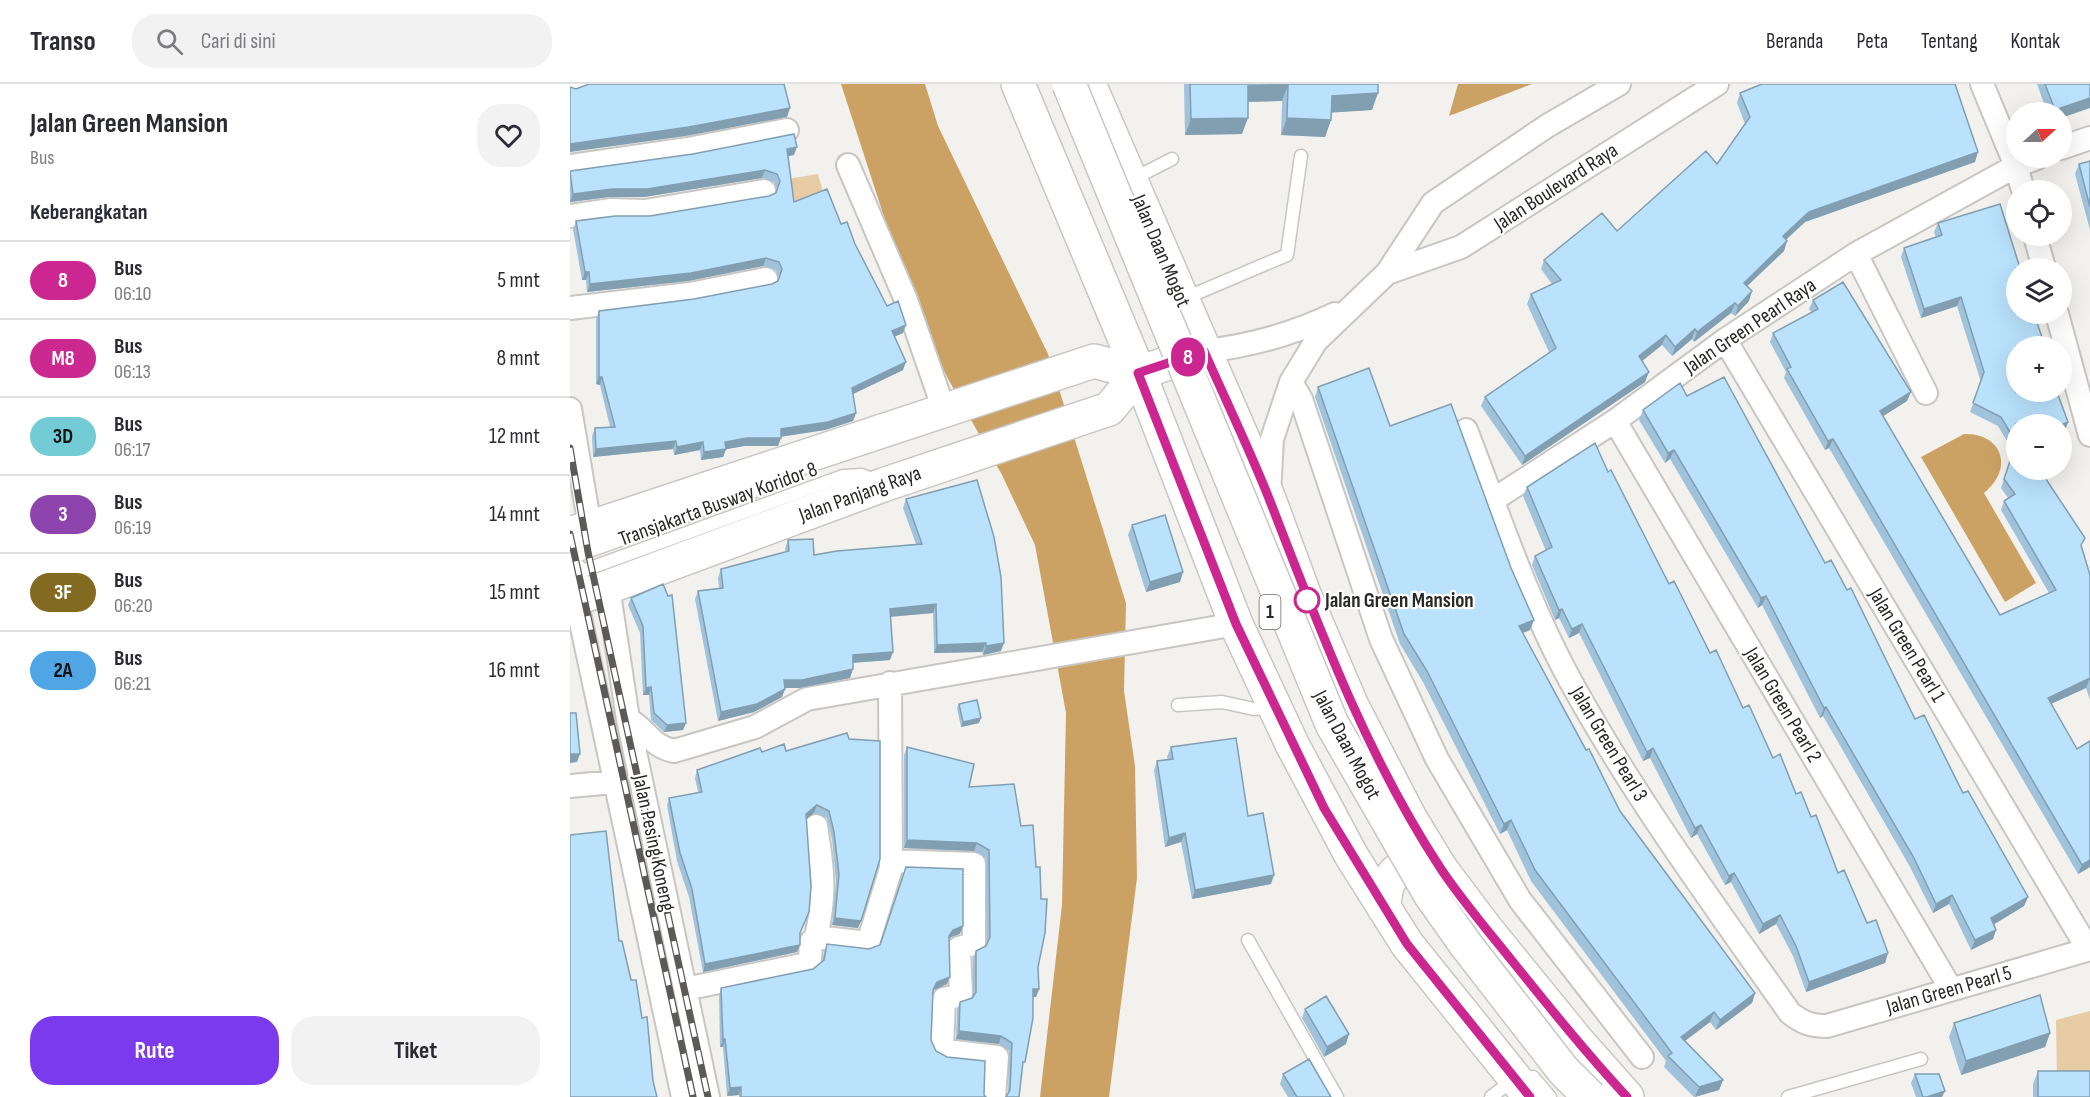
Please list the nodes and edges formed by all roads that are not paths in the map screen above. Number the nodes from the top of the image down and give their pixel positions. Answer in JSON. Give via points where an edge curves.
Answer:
{"nodes":[{"id":1,"x":576,"y":84,"type":"edge"},
{"id":2,"x":1018,"y":84,"type":"edge"},
{"id":3,"x":1050,"y":84,"type":"edge"},
{"id":4,"x":1069,"y":84,"type":"edge"},
{"id":5,"x":1089,"y":84,"type":"edge"},
{"id":6,"x":1619,"y":84,"type":"edge"},
{"id":7,"x":1717,"y":84,"type":"edge"},
{"id":8,"x":1982,"y":84,"type":"edge"},
{"id":9,"x":570,"y":85,"type":"edge"},
{"id":10,"x":788,"y":130,"type":"dead end"},
{"id":11,"x":2090,"y":138,"type":"edge"},
{"id":12,"x":2006,"y":142,"type":"edge"},
{"id":13,"x":2072,"y":144,"type":"edge"},
{"id":14,"x":1301,"y":156,"type":"dead end"},
{"id":15,"x":1172,"y":159,"type":"dead end"},
{"id":16,"x":848,"y":165,"type":"dead end"},
{"id":17,"x":570,"y":166,"type":"edge"},
{"id":18,"x":2012,"y":168,"type":"edge"},
{"id":19,"x":1131,"y":181,"type":"junction"},
{"id":20,"x":764,"y":191,"type":"dead end"},
{"id":21,"x":570,"y":216,"type":"edge"},
{"id":22,"x":1856,"y":254,"type":"junction"},
{"id":23,"x":1387,"y":273,"type":"junction"},
{"id":24,"x":766,"y":279,"type":"dead end"},
{"id":25,"x":1182,"y":299,"type":"junction"},
{"id":26,"x":1350,"y":306,"type":"junction"},
{"id":27,"x":570,"y":308,"type":"edge"},
{"id":28,"x":2060,"y":324,"type":"edge"},
{"id":29,"x":1725,"y":340,"type":"junction"},
{"id":30,"x":1204,"y":351,"type":"junction"},
{"id":31,"x":1138,"y":373,"type":"junction"},
{"id":32,"x":1291,"y":382,"type":"junction"},
{"id":33,"x":1926,"y":393,"type":"dead end"},
{"id":34,"x":948,"y":408,"type":"junction"},
{"id":35,"x":570,"y":409,"type":"edge"},
{"id":36,"x":1615,"y":421,"type":"junction"},
{"id":37,"x":1160,"y":426,"type":"junction"},
{"id":38,"x":1466,"y":430,"type":"dead end"},
{"id":39,"x":2090,"y":435,"type":"edge"},
{"id":40,"x":791,"y":478,"type":"dead end"},
{"id":41,"x":883,"y":485,"type":"junction"},
{"id":42,"x":1269,"y":499,"type":"junction"},
{"id":43,"x":1493,"y":500,"type":"junction"},
{"id":44,"x":580,"y":530,"type":"edge"},
{"id":45,"x":570,"y":558,"type":"edge"},
{"id":46,"x":571,"y":585,"type":"edge"},
{"id":47,"x":608,"y":587,"type":"junction"},
{"id":48,"x":1236,"y":624,"type":"junction"},
{"id":49,"x":890,"y":683,"type":"junction"},
{"id":50,"x":1178,"y":705,"type":"dead end"},
{"id":51,"x":1275,"y":707,"type":"junction"},
{"id":52,"x":628,"y":718,"type":"junction"},
{"id":53,"x":614,"y":782,"type":"junction"},
{"id":54,"x":570,"y":786,"type":"edge"},
{"id":55,"x":1410,"y":818,"type":"junction"},
{"id":56,"x":816,"y":826,"type":"dead end"},
{"id":57,"x":1351,"y":855,"type":"junction"},
{"id":58,"x":891,"y":861,"type":"junction"},
{"id":59,"x":1441,"y":869,"type":"junction"},
{"id":60,"x":1384,"y":908,"type":"junction"},
{"id":61,"x":816,"y":938,"type":"junction"},
{"id":62,"x":1248,"y":940,"type":"dead end"},
{"id":63,"x":2089,"y":949,"type":"edge"},
{"id":64,"x":1436,"y":981,"type":"junction"},
{"id":65,"x":685,"y":989,"type":"junction"},
{"id":66,"x":1951,"y":989,"type":"junction"},
{"id":67,"x":1808,"y":1026,"type":"joint"},
{"id":68,"x":1625,"y":1036,"type":"junction"},
{"id":69,"x":1500,"y":1039,"type":"dead end"},
{"id":70,"x":1642,"y":1057,"type":"dead end"},
{"id":71,"x":1920,"y":1059,"type":"dead end"},
{"id":72,"x":1596,"y":1064,"type":"junction"},
{"id":73,"x":1514,"y":1084,"type":"edge"},
{"id":74,"x":683,"y":1097,"type":"edge"},
{"id":75,"x":708,"y":1097,"type":"edge"},
{"id":76,"x":994,"y":1097,"type":"edge"},
{"id":77,"x":1337,"y":1097,"type":"edge"},
{"id":78,"x":1550,"y":1097,"type":"edge"},
{"id":79,"x":1568,"y":1097,"type":"edge"},
{"id":80,"x":1590,"y":1097,"type":"edge"},
{"id":81,"x":1627,"y":1097,"type":"edge"},
{"id":82,"x":1788,"y":1097,"type":"edge"}],
"edges":[{"from":1,"to":9,"type":"street"},
{"from":2,"to":31,"type":"main road","number":"1"},
{"from":3,"to":79,"type":"main road","name":"Jalan Daan Mogot","number":"1","via":[[1320,730],[1412,896]]},
{"from":4,"to":80,"type":"main road","name":"Jalan Daan Mogot","number":"1","bridge":true,"via":[[1332,724],[1430,894],[1563,1070]]},
{"from":5,"to":19,"type":"main road","name":"Jalan Daan Mogot","number":"1"},
{"from":6,"to":23,"type":"street","name":"Jalan Boulevard Raya","via":[[1546,126],[1433,203]]},
{"from":7,"to":23,"type":"street","name":"Jalan Boulevard Raya","via":[[1461,247]]},
{"from":8,"to":12,"type":"street"},
{"from":10,"to":17,"type":"street"},
{"from":11,"to":13,"type":"street"},
{"from":14,"to":25,"type":"lane","via":[[1287,255]]},
{"from":15,"to":19,"type":"lane"},
{"from":16,"to":34,"type":"street"},
{"from":18,"to":22,"type":"street","name":"Jalan Green Pearl Raya"},
{"from":19,"to":25,"type":"main road","name":"Jalan Daan Mogot","number":"1"},
{"from":20,"to":21,"type":"street","via":[[645,211],[611,210]]},
{"from":22,"to":29,"type":"street","name":"Jalan Green Pearl Raya"},
{"from":22,"to":33,"type":"street"},
{"from":23,"to":26,"type":"street","name":"Jalan Boulevard Raya"},
{"from":24,"to":27,"type":"street","via":[[690,294]]},
{"from":25,"to":30,"type":"main road","name":"Jalan Daan Mogot","number":"1"},
{"from":26,"to":30,"type":"street","name":"Jalan Boulevard Raya","via":[[1305,328],[1245,346]]},
{"from":26,"to":32,"type":"street","name":"Jalan Boulevard Raya","via":[[1316,341]]},
{"from":28,"to":39,"type":"street"},
{"from":29,"to":36,"type":"street","name":"Jalan Green Pearl Raya"},
{"from":29,"to":63,"type":"street","name":"Jalan Green Pearl 1"},
{"from":30,"to":31,"type":"main road"},
{"from":30,"to":37,"type":"main road","via":[[1172,393]]},
{"from":30,"to":42,"type":"main road","name":"Jalan Daan Mogot","number":"1"},
{"from":31,"to":34,"type":"main road","via":[[1095,361]]},
{"from":31,"to":37,"type":"main road","number":"1"},
{"from":31,"to":41,"type":"main road","name":"Jalan Panjang Raya","via":[[1108,408]]},
{"from":32,"to":42,"type":"street","name":"Jalan Boulevard Raya","via":[[1272,439]]},
{"from":32,"to":68,"type":"street","via":[[1301,399],[1381,639],[1437,759],[1520,900]]},
{"from":34,"to":44,"type":"main road","via":[[850,448]]},
{"from":35,"to":44,"type":"street"},
{"from":36,"to":43,"type":"street","name":"Jalan Green Pearl Raya"},
{"from":36,"to":66,"type":"street","name":"Jalan Green Pearl 2"},
{"from":37,"to":48,"type":"main road","number":"1"},
{"from":38,"to":43,"type":"street","name":"Jalan Green Pearl 3"},
{"from":40,"to":45,"type":"lane","name":"Transjakarta Busway Koridor 8"},
{"from":41,"to":46,"type":"lane","name":"Transjakarta Busway Koridor 8","via":[[862,475],[843,476]]},
{"from":41,"to":47,"type":"main road","name":"Jalan Panjang Raya"},
{"from":42,"to":55,"type":"main road","name":"Jalan Daan Mogot","number":"1","via":[[1352,706]]},
{"from":43,"to":67,"type":"street","name":"Jalan Green Pearl 3","via":[[1523,582],[1571,682],[1659,826],[1790,1013]]},
{"from":46,"to":47,"type":"main road","name":"Jalan Panjang Raya"},
{"from":46,"to":53,"type":"street"},
{"from":47,"to":52,"type":"street","name":"Jalan Pesing Koneng"},
{"from":48,"to":49,"type":"street"},
{"from":48,"to":51,"type":"main road","number":"1"},
{"from":49,"to":52,"type":"street","via":[[807,699],[755,727],[674,751],[654,743],[639,724]]},
{"from":49,"to":58,"type":"street"},
{"from":50,"to":51,"type":"lane","via":[[1222,702],[1254,709]]},
{"from":51,"to":57,"type":"main road","number":"1"},
{"from":52,"to":65,"type":"street","name":"Jalan Pesing Koneng"},
{"from":53,"to":54,"type":"street"},
{"from":53,"to":74,"type":"street"},
{"from":55,"to":57,"type":"main road","via":[[1407,836],[1393,854],[1370,860]]},
{"from":55,"to":59,"type":"main road","name":"Jalan Daan Mogot","number":"1"},
{"from":56,"to":61,"type":"street","via":[[823,906]]},
{"from":57,"to":60,"type":"main road","number":"1"},
{"from":58,"to":61,"type":"street","via":[[868,943]]},
{"from":58,"to":76,"type":"street","via":[[974,864],[974,944],[959,948],[961,995],[944,999],[942,1048],[997,1057]]},
{"from":59,"to":60,"type":"main road","via":[[1418,863],[1397,870],[1387,884]]},
{"from":59,"to":72,"type":"main road","name":"Jalan Daan Mogot","number":"1"},
{"from":60,"to":64,"type":"main road","number":"1"},
{"from":61,"to":65,"type":"street","via":[[811,942],[810,963]]},
{"from":62,"to":77,"type":"lane"},
{"from":63,"to":66,"type":"street","name":"Jalan Green Pearl 5"},
{"from":64,"to":69,"type":"lane","via":[[1479,1014]]},
{"from":64,"to":73,"type":"main road","number":"1"},
{"from":65,"to":75,"type":"street","name":"Jalan Pesing Koneng"},
{"from":66,"to":67,"type":"street","name":"Jalan Green Pearl 5","via":[[1827,1026]]},
{"from":68,"to":70,"type":"street"},
{"from":68,"to":72,"type":"street"},
{"from":71,"to":82,"type":"lane"},
{"from":72,"to":81,"type":"main road","name":"Jalan Daan Mogot","number":"1"},
{"from":73,"to":78,"type":"lane"}]}
